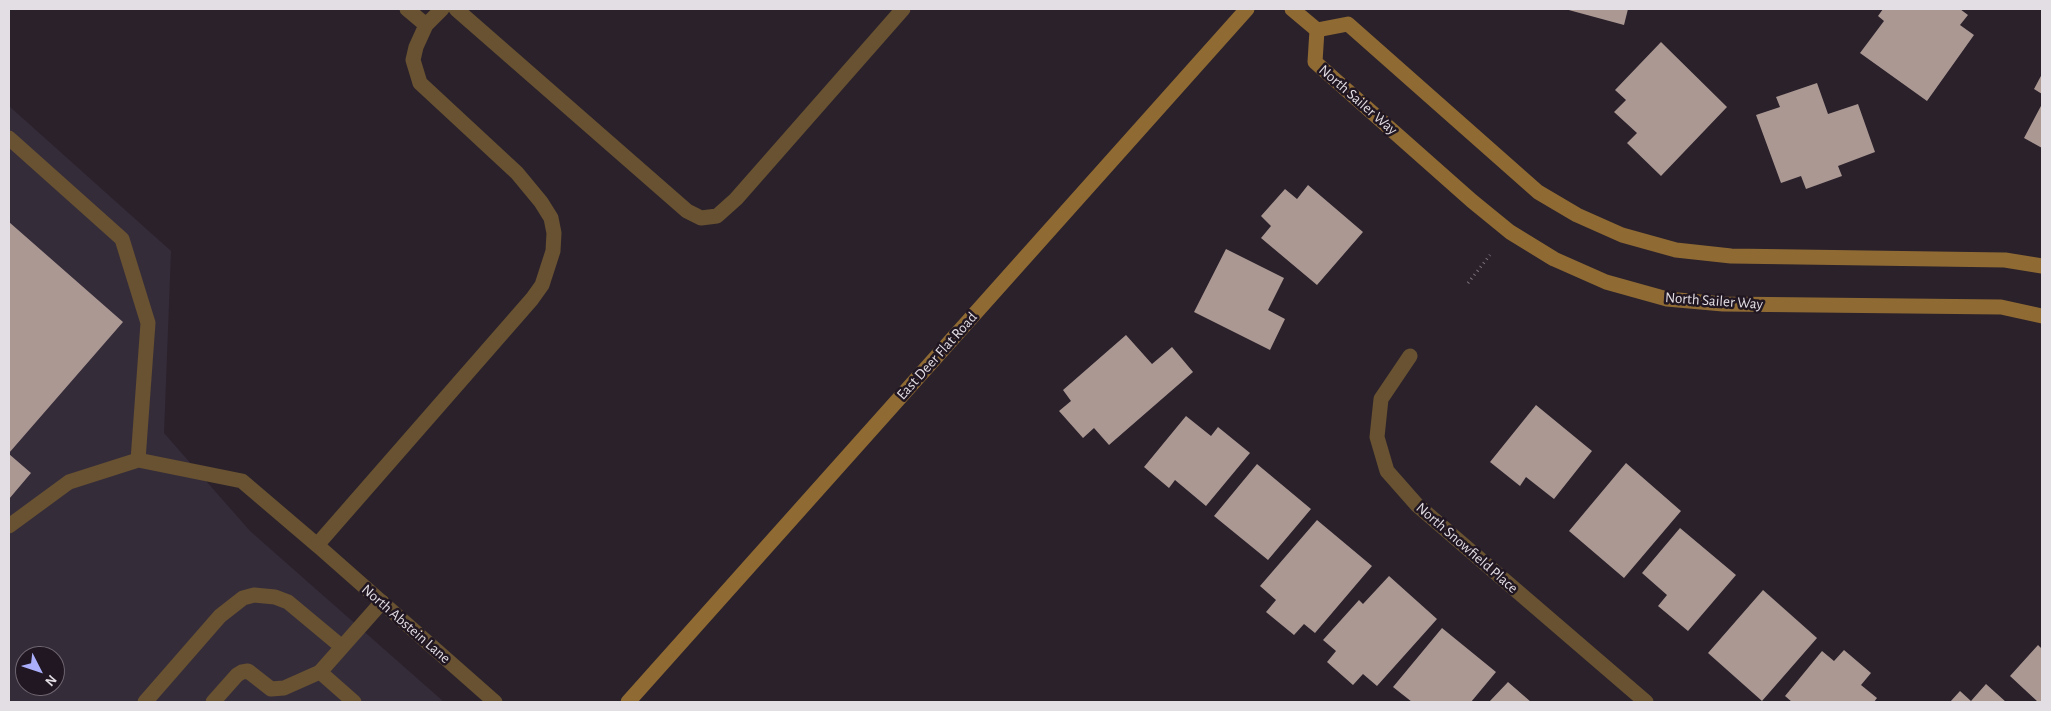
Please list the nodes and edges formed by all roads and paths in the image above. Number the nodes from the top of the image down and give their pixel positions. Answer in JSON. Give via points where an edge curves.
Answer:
{"nodes":[{"id":1,"x":407,"y":9,"type":"edge"},
{"id":2,"x":442,"y":9,"type":"edge"},
{"id":3,"x":456,"y":9,"type":"edge"},
{"id":4,"x":903,"y":9,"type":"edge"},
{"id":5,"x":1246,"y":9,"type":"edge"},
{"id":6,"x":1292,"y":9,"type":"edge"},
{"id":7,"x":426,"y":26,"type":"junction"},
{"id":8,"x":1317,"y":30,"type":"junction"},
{"id":9,"x":9,"y":138,"type":"edge"},
{"id":10,"x":1490,"y":255,"type":"dead end"},
{"id":11,"x":2042,"y":266,"type":"edge"},
{"id":12,"x":1468,"y":283,"type":"dead end"},
{"id":13,"x":2042,"y":316,"type":"edge"},
{"id":14,"x":1410,"y":356,"type":"dead end"},
{"id":15,"x":138,"y":460,"type":"junction"},
{"id":16,"x":9,"y":526,"type":"edge"},
{"id":17,"x":317,"y":545,"type":"junction"},
{"id":18,"x":382,"y":602,"type":"junction"},
{"id":19,"x":342,"y":647,"type":"junction"},
{"id":20,"x":320,"y":672,"type":"junction"},
{"id":21,"x":145,"y":702,"type":"edge"},
{"id":22,"x":212,"y":702,"type":"edge"},
{"id":23,"x":354,"y":702,"type":"edge"},
{"id":24,"x":495,"y":702,"type":"edge"},
{"id":25,"x":628,"y":702,"type":"edge"},
{"id":26,"x":1646,"y":702,"type":"edge"}],
"edges":[{"from":1,"to":7,"type":"street"},
{"from":2,"to":7,"type":"street"},
{"from":3,"to":4,"type":"street","via":[[686,211],[701,218],[717,216],[736,199]]},
{"from":5,"to":25,"type":"street","name":"East Deer Flat Road"},
{"from":6,"to":8,"type":"street"},
{"from":7,"to":17,"type":"street","via":[[413,60],[420,83],[517,173],[541,202],[551,218],[553,251],[542,285],[532,299]]},
{"from":8,"to":11,"type":"street","via":[[1348,24],[1538,192],[1577,215],[1622,235],[1676,250],[1730,256],[2005,260]]},
{"from":8,"to":13,"type":"street","name":"North Sailer Way","via":[[1315,62],[1472,201],[1510,232],[1554,259],[1606,282],[1667,299],[1723,304],[2001,307]]},
{"from":9,"to":15,"type":"street","via":[[122,239],[148,324]]},
{"from":10,"to":12,"type":"path"},
{"from":14,"to":26,"type":"street","name":"North Snowfield Place","via":[[1381,399],[1377,437],[1387,471],[1417,505]]},
{"from":15,"to":16,"type":"street","via":[[69,482]]},
{"from":15,"to":17,"type":"street","name":"North Abstein Lane","via":[[242,481]]},
{"from":17,"to":18,"type":"street","name":"North Abstein Lane"},
{"from":18,"to":19,"type":"street"},
{"from":18,"to":24,"type":"street","name":"North Abstein Lane"},
{"from":19,"to":20,"type":"street"},
{"from":19,"to":21,"type":"street","via":[[288,602],[270,596],[243,598],[220,616]]},
{"from":20,"to":22,"type":"street","via":[[284,688],[270,689],[248,671],[242,672]]},
{"from":20,"to":23,"type":"street"}]}
